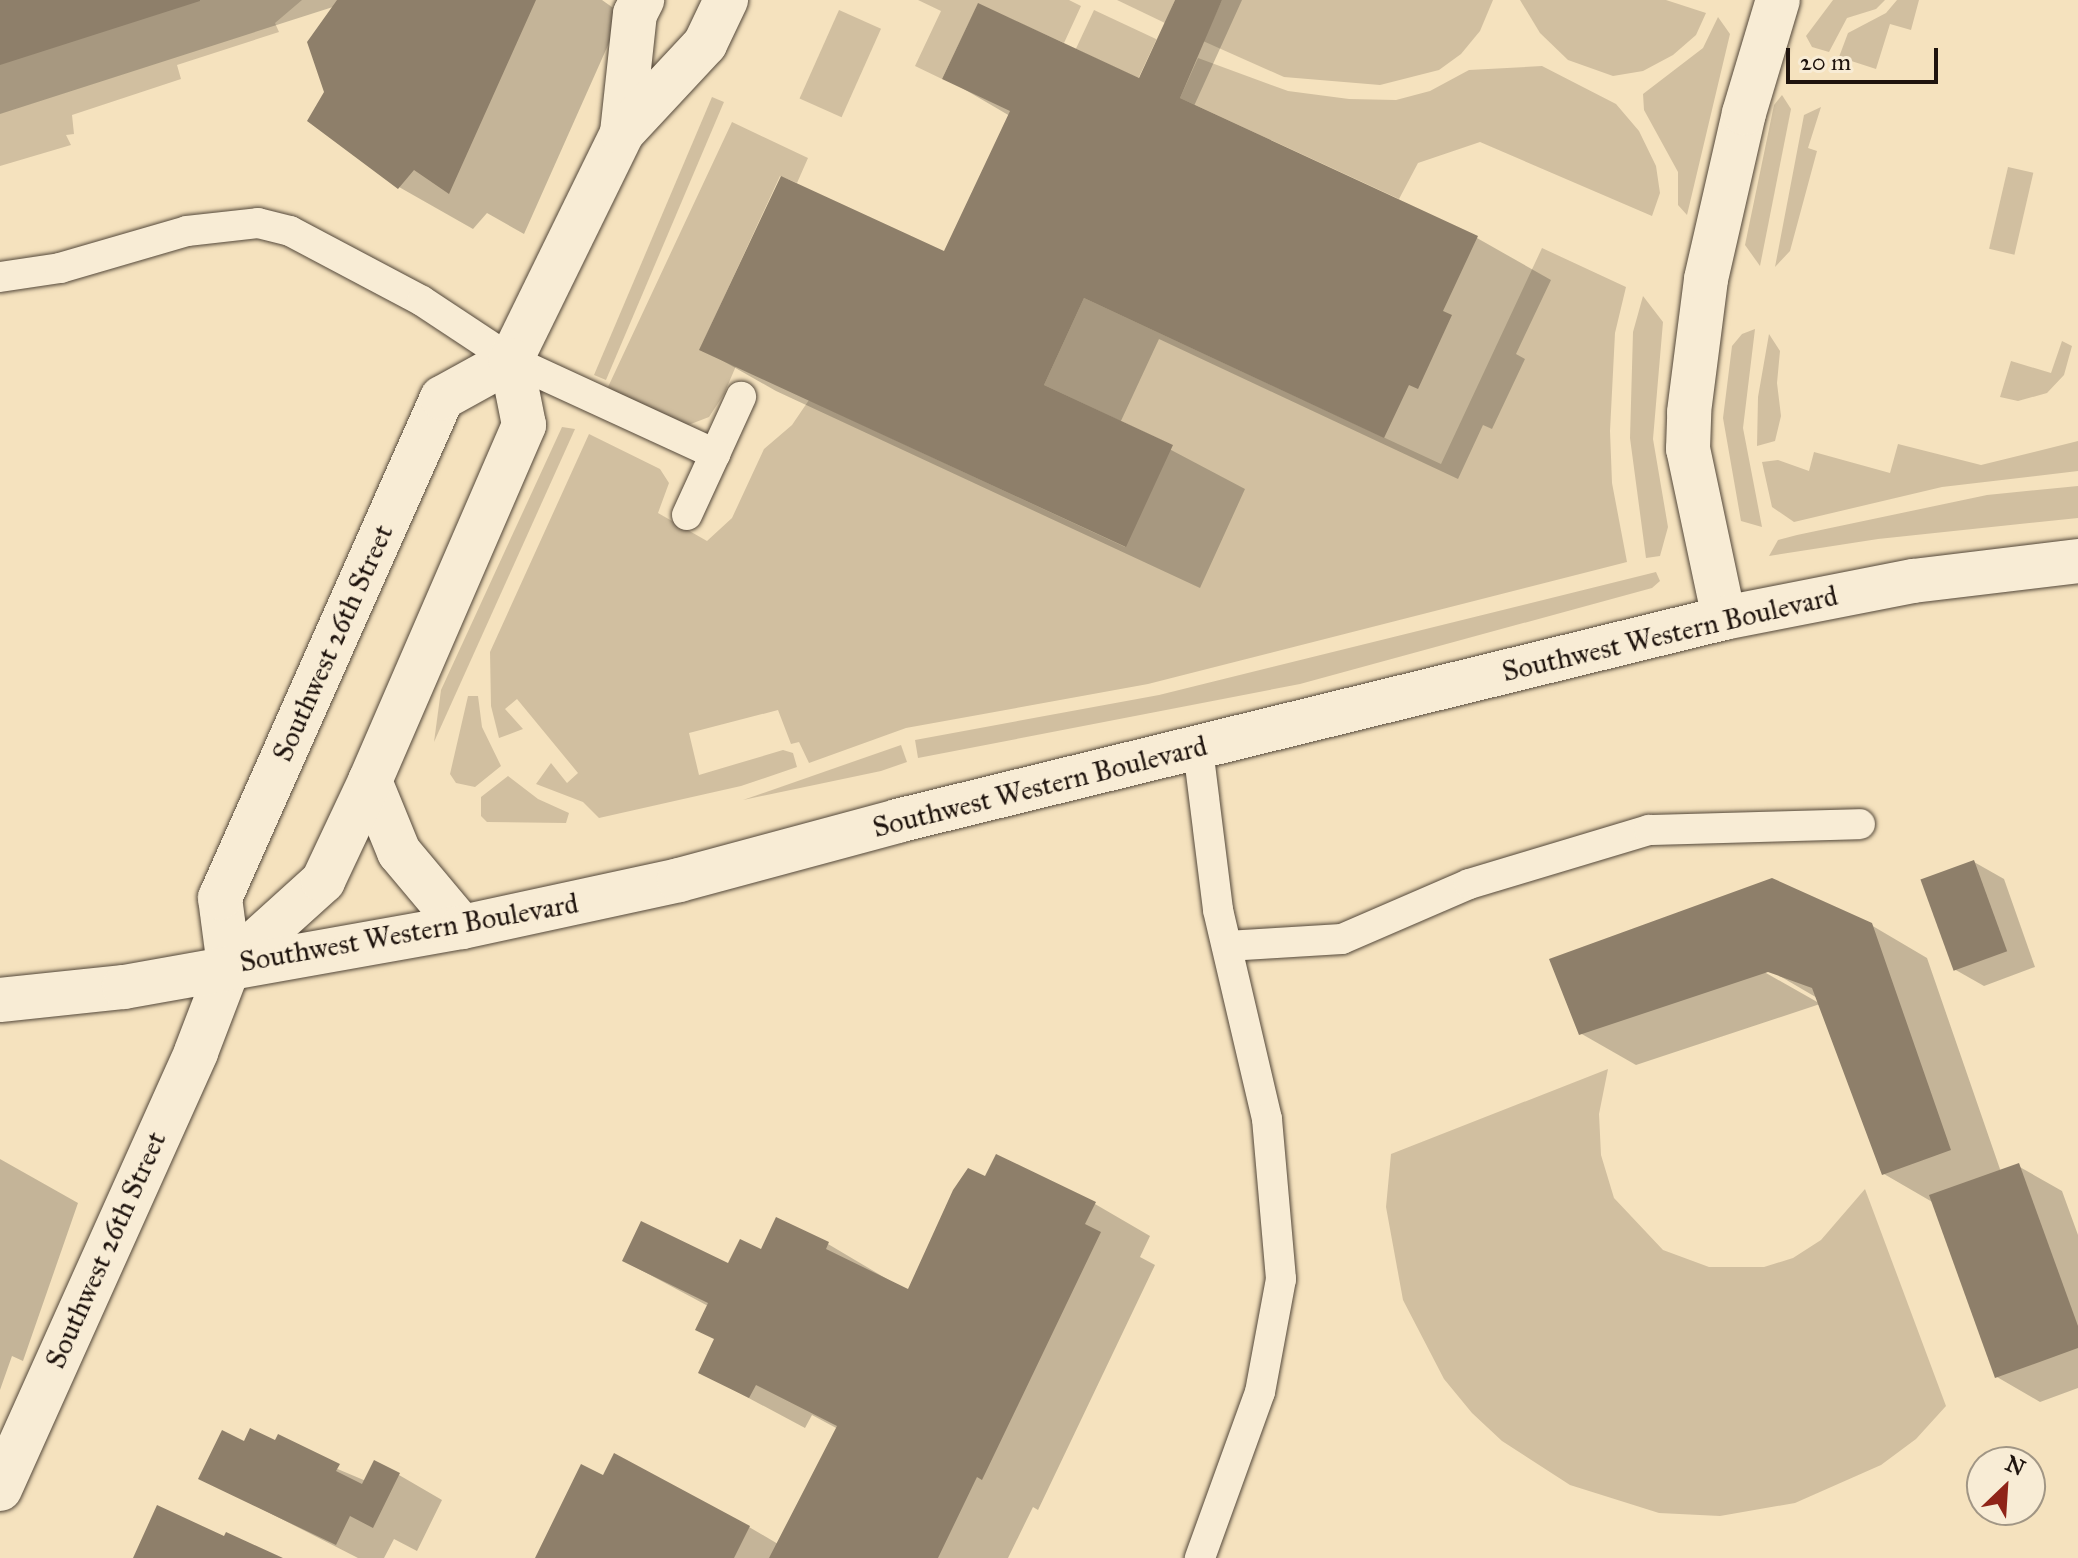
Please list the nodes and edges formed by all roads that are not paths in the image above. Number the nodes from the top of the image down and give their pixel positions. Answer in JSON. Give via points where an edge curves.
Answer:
{"nodes":[{"id":1,"x":642,"y":0,"type":"edge"},
{"id":2,"x":726,"y":0,"type":"edge"},
{"id":3,"x":1778,"y":0,"type":"edge"},
{"id":4,"x":622,"y":133,"type":"junction"},
{"id":5,"x":0,"y":277,"type":"edge"},
{"id":6,"x":511,"y":360,"type":"junction"},
{"id":7,"x":741,"y":397,"type":"dead end"},
{"id":8,"x":715,"y":454,"type":"junction"},
{"id":9,"x":687,"y":515,"type":"dead end"},
{"id":10,"x":2078,"y":561,"type":"edge"},
{"id":11,"x":1724,"y":618,"type":"junction"},
{"id":12,"x":1198,"y":749,"type":"junction"},
{"id":13,"x":370,"y":781,"type":"junction"},
{"id":14,"x":1860,"y":824,"type":"dead end"},
{"id":15,"x":462,"y":927,"type":"junction"},
{"id":16,"x":1227,"y":946,"type":"junction"},
{"id":17,"x":229,"y":966,"type":"junction"},
{"id":18,"x":0,"y":1000,"type":"edge"},
{"id":19,"x":0,"y":1489,"type":"edge"},
{"id":20,"x":1200,"y":1558,"type":"edge"}],
"edges":[{"from":1,"to":4,"type":"street","via":[[635,14]]},
{"from":2,"to":4,"type":"street","via":[[705,44]]},
{"from":3,"to":11,"type":"street","via":[[1744,113],[1706,279],[1689,412],[1688,449]]},
{"from":4,"to":6,"type":"street"},
{"from":5,"to":6,"type":"lane","via":[[60,268],[187,231],[258,223],[290,231],[422,301]]},
{"from":6,"to":8,"type":"lane"},
{"from":6,"to":13,"type":"street","name":"Southwest 26th Street","via":[[524,425]]},
{"from":6,"to":17,"type":"street","name":"Southwest 26th Street","via":[[442,398],[220,898]]},
{"from":7,"to":8,"type":"lane"},
{"from":8,"to":9,"type":"lane"},
{"from":10,"to":11,"type":"street","name":"Southwest Western Boulevard","via":[[1913,581]]},
{"from":11,"to":12,"type":"street","name":"Southwest Western Boulevard"},
{"from":12,"to":15,"type":"street","name":"Southwest Western Boulevard","via":[[679,880]]},
{"from":12,"to":16,"type":"lane","via":[[1206,836]]},
{"from":13,"to":15,"type":"street","via":[[399,852]]},
{"from":13,"to":17,"type":"street","name":"Southwest 26th Street","via":[[323,881]]},
{"from":14,"to":16,"type":"lane","via":[[1649,830],[1469,884],[1342,939]]},
{"from":15,"to":17,"type":"street","name":"Southwest Western Boulevard"},
{"from":16,"to":20,"type":"lane","via":[[1267,1119],[1281,1279],[1260,1392]]},
{"from":17,"to":18,"type":"street","name":"Southwest Western Boulevard","via":[[124,987]]},
{"from":17,"to":19,"type":"street","name":"Southwest 26th Street","via":[[196,1052]]}]}
